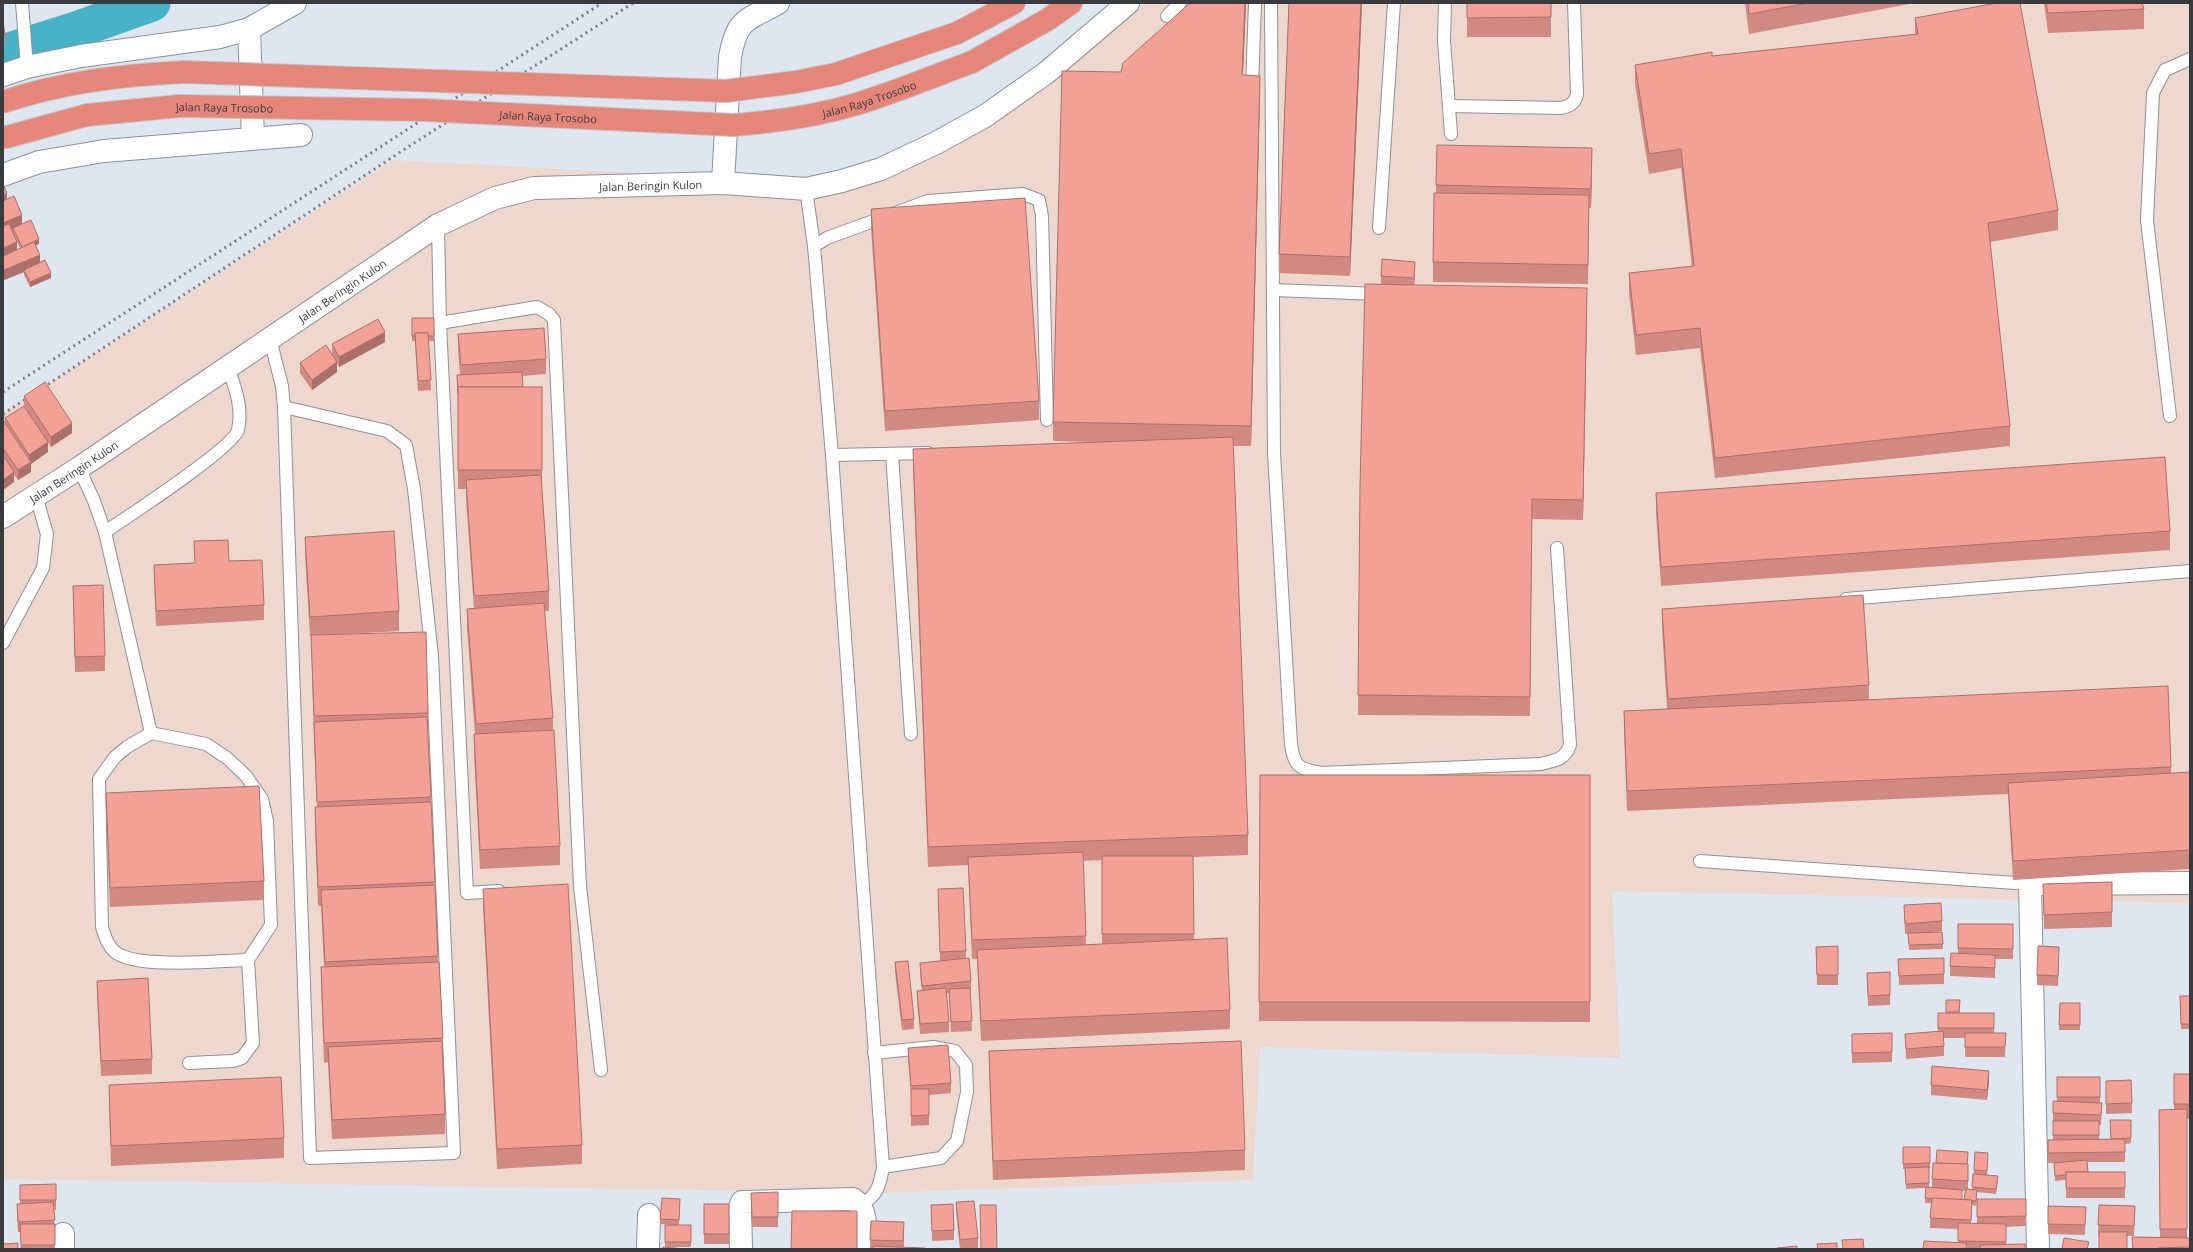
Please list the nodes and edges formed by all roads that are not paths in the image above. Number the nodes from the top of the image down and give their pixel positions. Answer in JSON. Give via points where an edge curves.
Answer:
{"nodes":[{"id":1,"x":22,"y":3,"type":"edge"},
{"id":2,"x":296,"y":3,"type":"edge"},
{"id":3,"x":778,"y":3,"type":"edge"},
{"id":4,"x":1014,"y":3,"type":"edge"},
{"id":5,"x":1071,"y":3,"type":"edge"},
{"id":6,"x":1128,"y":3,"type":"edge"},
{"id":7,"x":1180,"y":3,"type":"edge"},
{"id":8,"x":1255,"y":3,"type":"edge"},
{"id":9,"x":1271,"y":3,"type":"edge"},
{"id":10,"x":1394,"y":3,"type":"edge"},
{"id":11,"x":1445,"y":3,"type":"edge"},
{"id":12,"x":1574,"y":3,"type":"edge"},
{"id":13,"x":1167,"y":16,"type":"dead end"},
{"id":14,"x":249,"y":29,"type":"junction"},
{"id":15,"x":26,"y":59,"type":"junction"},
{"id":16,"x":2190,"y":59,"type":"edge"},
{"id":17,"x":3,"y":75,"type":"edge"},
{"id":18,"x":1252,"y":87,"type":"edge"},
{"id":19,"x":3,"y":102,"type":"edge"},
{"id":20,"x":1449,"y":106,"type":"junction"},
{"id":21,"x":1451,"y":134,"type":"dead end"},
{"id":22,"x":301,"y":135,"type":"dead end"},
{"id":23,"x":3,"y":138,"type":"edge"},
{"id":24,"x":253,"y":138,"type":"junction"},
{"id":25,"x":3,"y":175,"type":"edge"},
{"id":26,"x":723,"y":183,"type":"junction"},
{"id":27,"x":806,"y":189,"type":"junction"},
{"id":28,"x":438,"y":224,"type":"junction"},
{"id":29,"x":1379,"y":228,"type":"dead end"},
{"id":30,"x":814,"y":246,"type":"junction"},
{"id":31,"x":1273,"y":290,"type":"junction"},
{"id":32,"x":1389,"y":294,"type":"edge"},
{"id":33,"x":440,"y":323,"type":"junction"},
{"id":34,"x":270,"y":339,"type":"junction"},
{"id":35,"x":228,"y":367,"type":"junction"},
{"id":36,"x":284,"y":407,"type":"junction"},
{"id":37,"x":2170,"y":416,"type":"dead end"},
{"id":38,"x":1047,"y":420,"type":"dead end"},
{"id":39,"x":944,"y":453,"type":"edge"},
{"id":40,"x":832,"y":454,"type":"junction"},
{"id":41,"x":892,"y":454,"type":"junction"},
{"id":42,"x":79,"y":468,"type":"junction"},
{"id":43,"x":36,"y":496,"type":"junction"},
{"id":44,"x":3,"y":517,"type":"edge"},
{"id":45,"x":105,"y":532,"type":"junction"},
{"id":46,"x":1557,"y":548,"type":"dead end"},
{"id":47,"x":2190,"y":571,"type":"edge"},
{"id":48,"x":1833,"y":600,"type":"edge"},
{"id":49,"x":3,"y":643,"type":"edge"},
{"id":50,"x":151,"y":733,"type":"junction"},
{"id":51,"x":911,"y":734,"type":"dead end"},
{"id":52,"x":1700,"y":861,"type":"dead end"},
{"id":53,"x":2190,"y":883,"type":"edge"},
{"id":54,"x":2030,"y":884,"type":"junction"},
{"id":55,"x":580,"y":886,"type":"junction"},
{"id":56,"x":565,"y":887,"type":"edge"},
{"id":57,"x":512,"y":890,"type":"edge"},
{"id":58,"x":248,"y":960,"type":"junction"},
{"id":59,"x":874,"y":1053,"type":"junction"},
{"id":60,"x":189,"y":1063,"type":"dead end"},
{"id":61,"x":601,"y":1070,"type":"dead end"},
{"id":62,"x":882,"y":1167,"type":"junction"},
{"id":63,"x":860,"y":1205,"type":"junction"},
{"id":64,"x":649,"y":1216,"type":"dead end"},
{"id":65,"x":648,"y":1249,"type":"edge"},
{"id":66,"x":741,"y":1249,"type":"edge"},
{"id":67,"x":864,"y":1249,"type":"edge"},
{"id":68,"x":2038,"y":1249,"type":"edge"}],
"edges":[{"from":1,"to":15,"type":"lane"},
{"from":2,"to":14,"type":"street"},
{"from":3,"to":26,"type":"street","via":[[740,24],[733,37]]},
{"from":4,"to":19,"type":"highway","bridge":true,"via":[[957,33],[836,74],[726,91],[184,72],[137,74],[84,82]]},
{"from":5,"to":23,"type":"highway","name":"Jalan Raya Trosobo","bridge":true,"via":[[1047,20],[972,62],[856,104],[767,123],[725,125],[422,110],[179,106],[87,115]]},
{"from":6,"to":27,"type":"street","name":"Jalan Beringin Kulon","via":[[1046,73],[985,116],[881,169]]},
{"from":7,"to":13,"type":"lane"},
{"from":8,"to":18,"type":"lane"},
{"from":9,"to":31,"type":"lane"},
{"from":10,"to":29,"type":"lane"},
{"from":11,"to":20,"type":"lane","via":[[1444,41]]},
{"from":12,"to":20,"type":"lane","via":[[1577,95],[1574,102],[1561,108]]},
{"from":14,"to":15,"type":"street","via":[[220,37],[81,56]]},
{"from":14,"to":24,"type":"street"},
{"from":15,"to":17,"type":"street"},
{"from":16,"to":37,"type":"lane","via":[[2165,70],[2153,93],[2147,220]]},
{"from":20,"to":21,"type":"lane"},
{"from":22,"to":24,"type":"street"},
{"from":24,"to":25,"type":"street","via":[[104,151],[40,162]]},
{"from":26,"to":27,"type":"street","name":"Jalan Beringin Kulon"},
{"from":26,"to":28,"type":"street","name":"Jalan Beringin Kulon","via":[[534,188],[495,198]]},
{"from":27,"to":30,"type":"lane"},
{"from":28,"to":33,"type":"lane"},
{"from":28,"to":34,"type":"street","name":"Jalan Beringin Kulon"},
{"from":30,"to":38,"type":"lane","via":[[827,238],[928,201],[1023,194],[1039,200],[1042,216]]},
{"from":30,"to":40,"type":"lane"},
{"from":31,"to":32,"type":"lane"},
{"from":31,"to":46,"type":"lane","via":[[1274,453],[1293,758],[1297,766],[1321,773],[1540,764],[1562,758],[1570,745]]},
{"from":33,"to":55,"type":"lane","via":[[537,307],[554,320]]},
{"from":33,"to":57,"type":"lane","via":[[468,893]]},
{"from":34,"to":35,"type":"street","name":"Jalan Beringin Kulon"},
{"from":34,"to":36,"type":"lane","via":[[282,386]]},
{"from":35,"to":42,"type":"street","name":"Jalan Beringin Kulon"},
{"from":35,"to":45,"type":"lane","via":[[240,403],[237,431],[220,451]]},
{"from":36,"to":36,"type":"lane","via":[[310,1158],[454,1153],[432,656],[414,489],[406,445],[387,431]]},
{"from":39,"to":41,"type":"lane"},
{"from":40,"to":41,"type":"lane"},
{"from":40,"to":59,"type":"lane"},
{"from":41,"to":51,"type":"lane"},
{"from":42,"to":43,"type":"street","name":"Jalan Beringin Kulon"},
{"from":42,"to":45,"type":"lane"},
{"from":43,"to":44,"type":"street","name":"Jalan Beringin Kulon"},
{"from":43,"to":49,"type":"lane","via":[[47,534],[43,568]]},
{"from":45,"to":50,"type":"lane"},
{"from":47,"to":48,"type":"lane"},
{"from":50,"to":58,"type":"lane","via":[[206,744],[227,758],[246,776],[262,799],[267,821],[271,925]]},
{"from":50,"to":58,"type":"lane","via":[[115,757],[99,779],[102,927],[107,942],[115,952],[143,962]]},
{"from":52,"to":54,"type":"lane"},
{"from":53,"to":54,"type":"street"},
{"from":54,"to":68,"type":"street"},
{"from":55,"to":56,"type":"lane"},
{"from":55,"to":61,"type":"lane"},
{"from":58,"to":60,"type":"lane","via":[[253,1044],[242,1058],[233,1061]]},
{"from":59,"to":62,"type":"lane"},
{"from":59,"to":62,"type":"lane","via":[[933,1047],[955,1051],[966,1065],[967,1092],[957,1141],[940,1158]]},
{"from":62,"to":63,"type":"lane","via":[[879,1187],[870,1200]]},
{"from":63,"to":66,"type":"street","via":[[853,1199],[742,1202]]},
{"from":63,"to":67,"type":"street","via":[[865,1219]]},
{"from":64,"to":65,"type":"street"}]}
